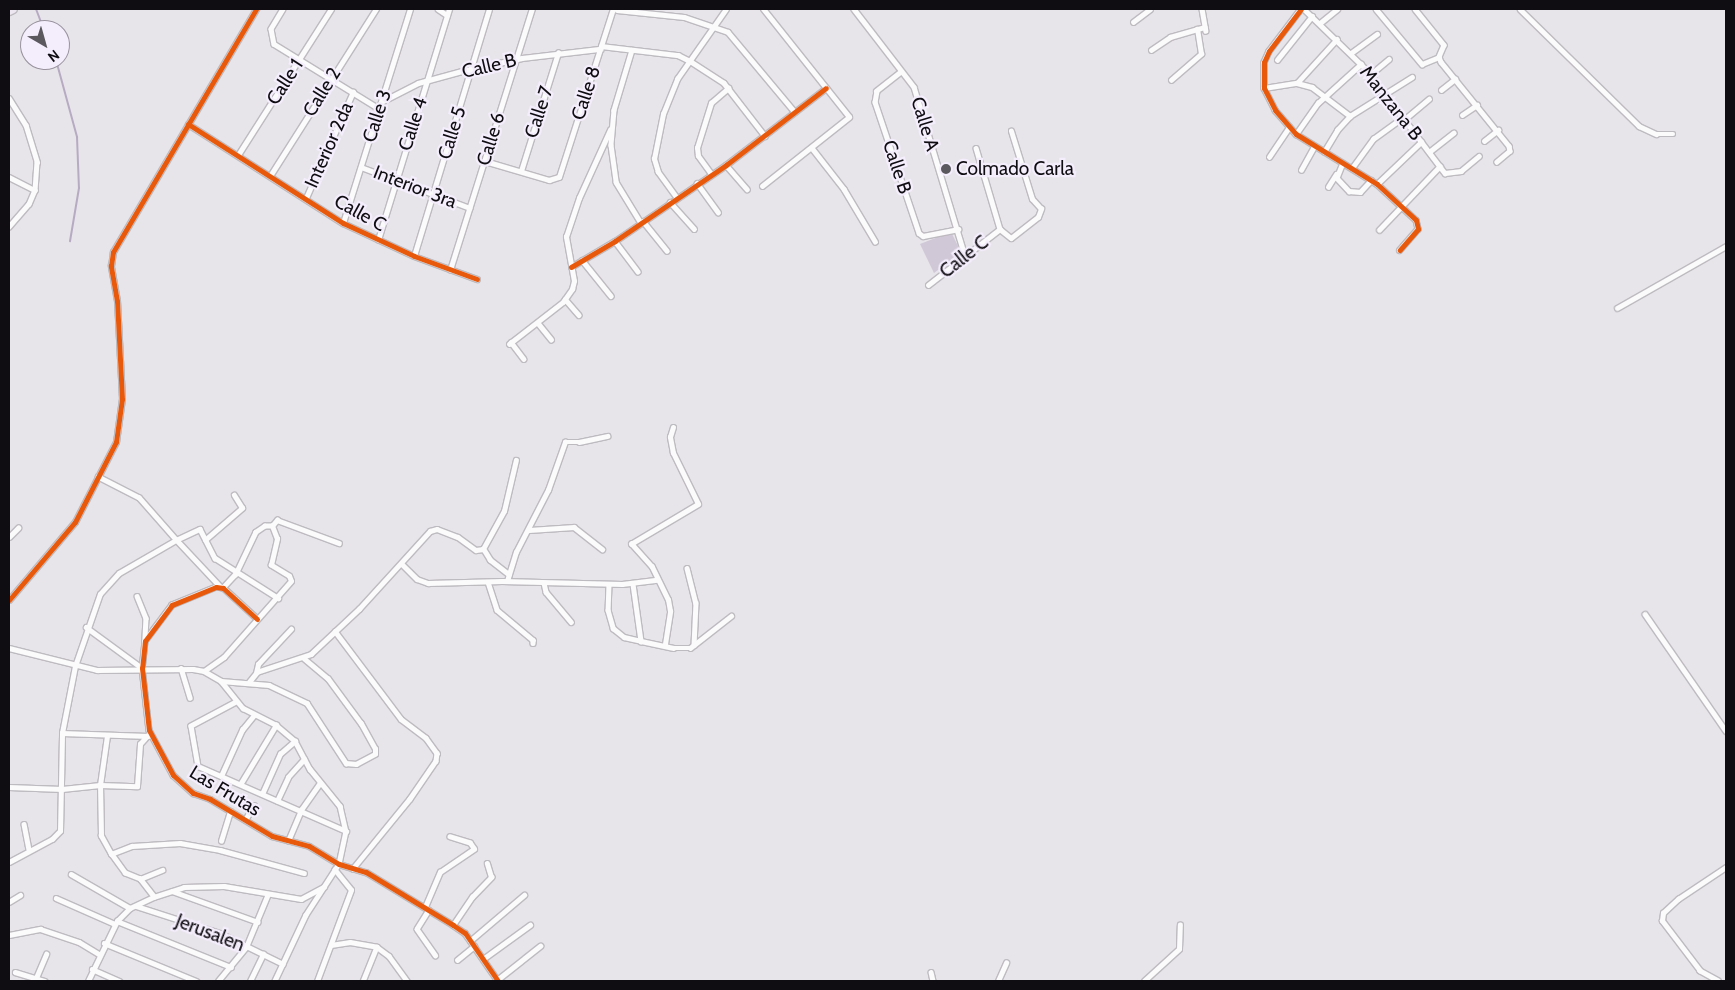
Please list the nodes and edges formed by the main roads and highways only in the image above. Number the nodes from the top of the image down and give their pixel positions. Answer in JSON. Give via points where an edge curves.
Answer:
{"nodes":[{"id":1,"x":13,"y":9,"type":"edge"},
{"id":2,"x":9,"y":11,"type":"edge"}],
"edges":[{"from":1,"to":2,"type":"main road"}]}
